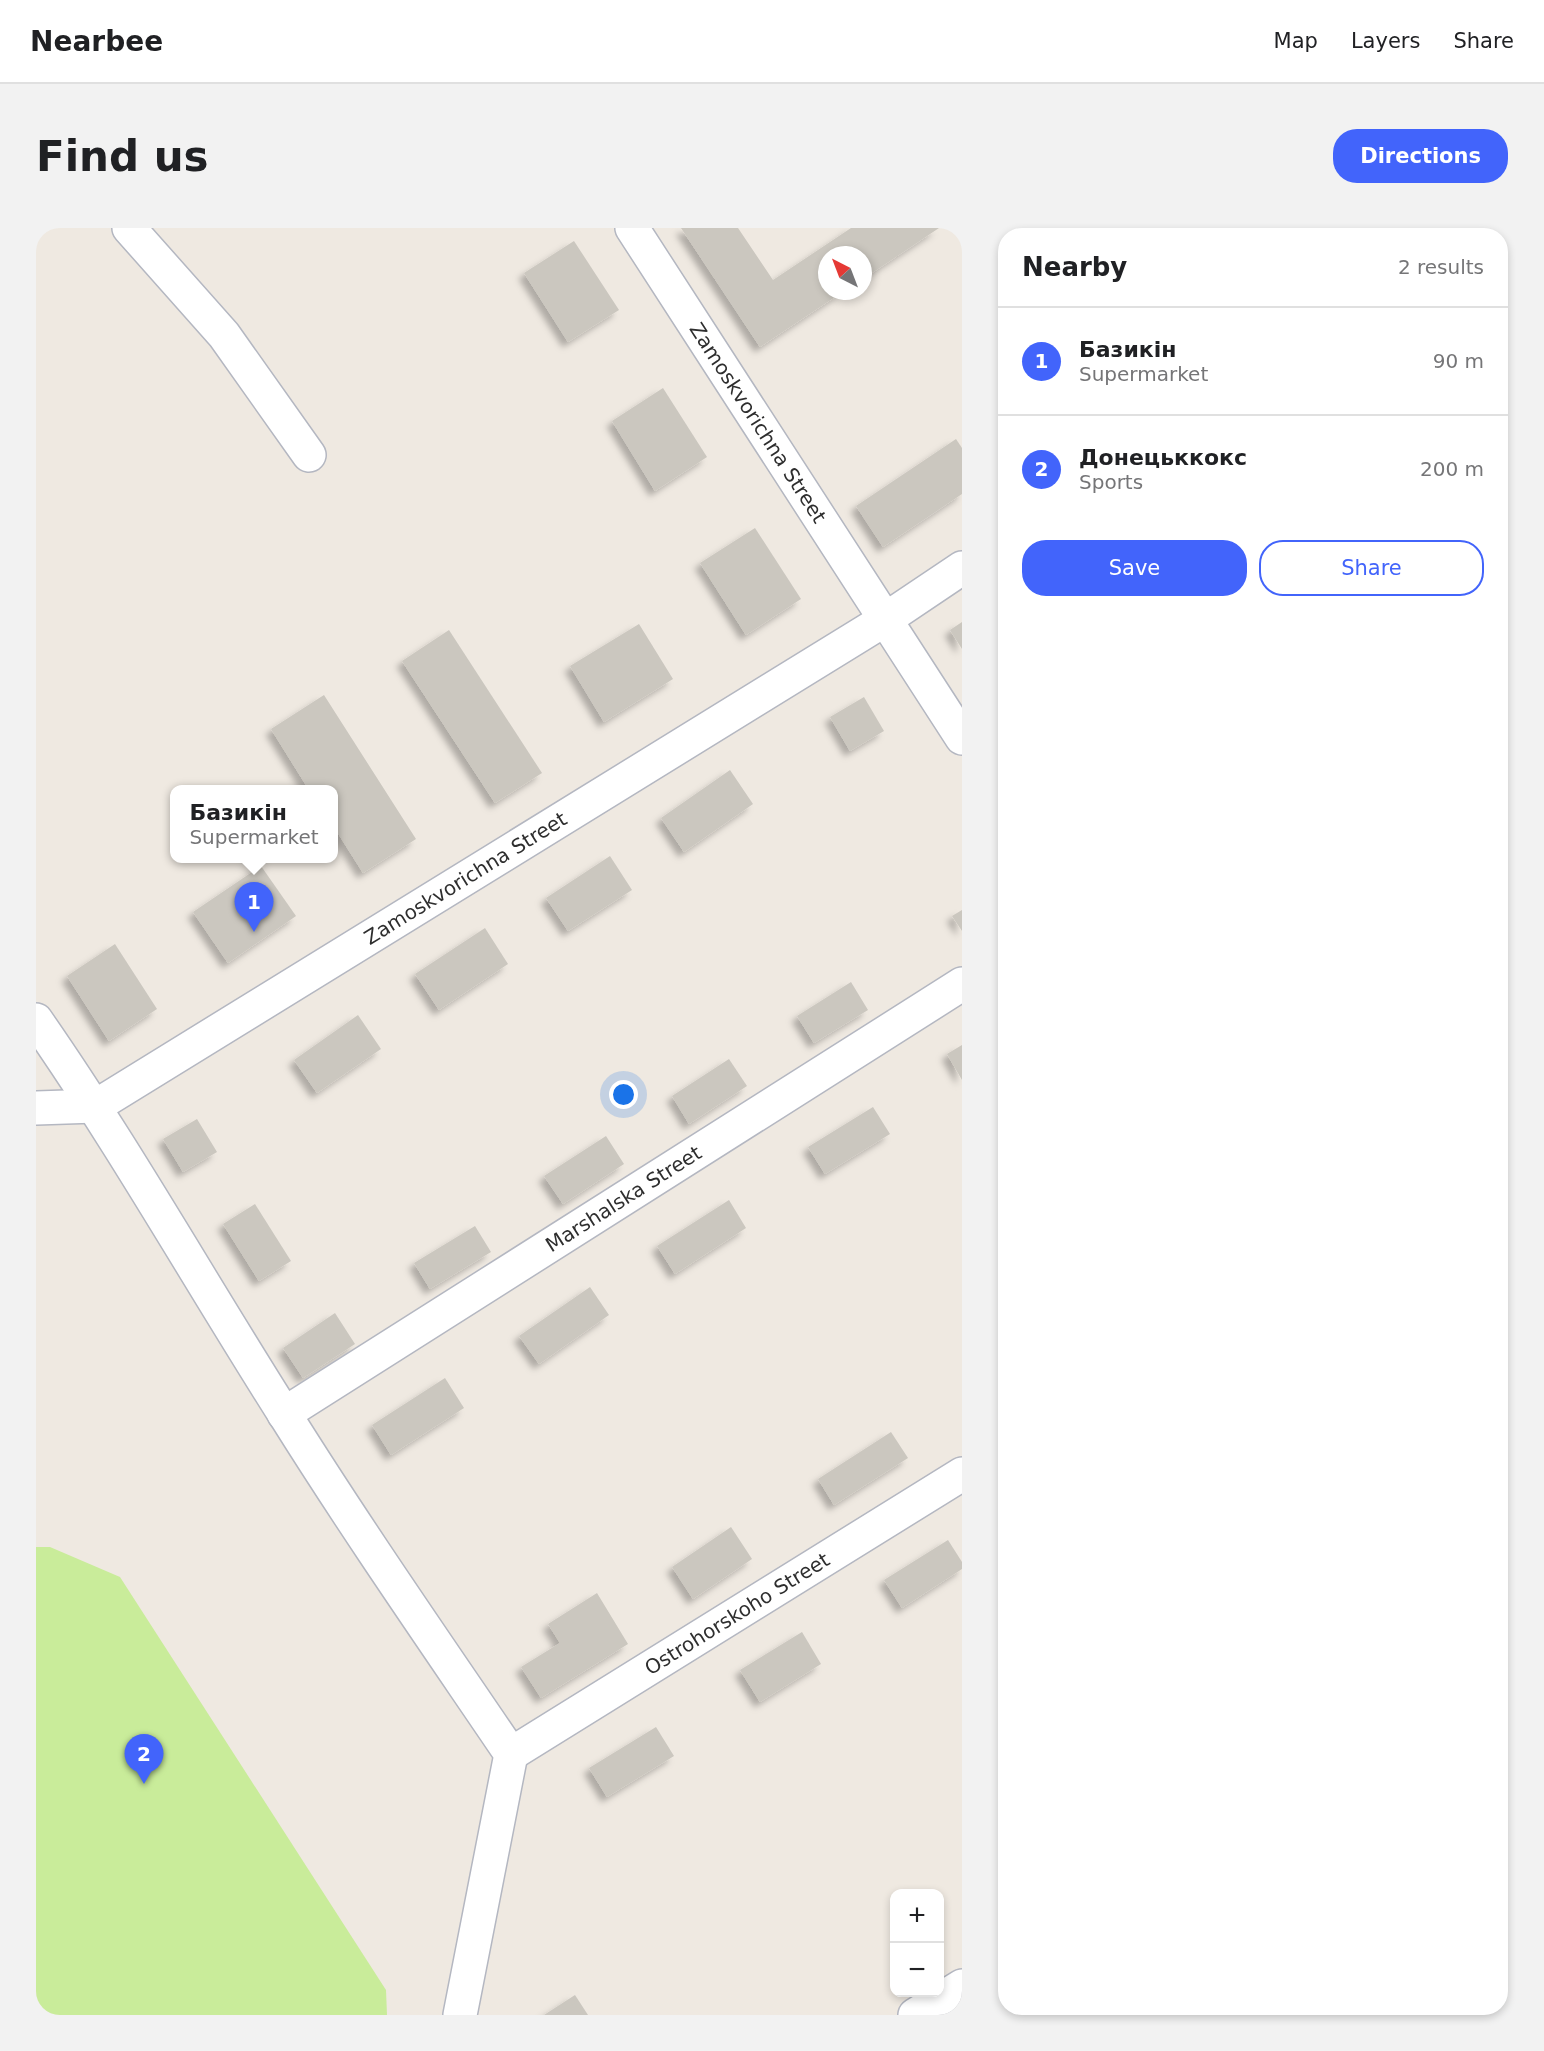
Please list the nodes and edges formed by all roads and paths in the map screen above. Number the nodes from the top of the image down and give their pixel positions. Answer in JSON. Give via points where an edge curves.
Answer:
{"nodes":[{"id":1,"x":129,"y":228,"type":"edge"},
{"id":2,"x":632,"y":228,"type":"edge"},
{"id":3,"x":309,"y":455,"type":"dead end"},
{"id":4,"x":962,"y":568,"type":"edge"},
{"id":5,"x":886,"y":619,"type":"junction"},
{"id":6,"x":962,"y":738,"type":"edge"},
{"id":7,"x":962,"y":984,"type":"edge"},
{"id":8,"x":36,"y":1020,"type":"edge"},
{"id":9,"x":96,"y":1106,"type":"junction"},
{"id":10,"x":36,"y":1108,"type":"edge"},
{"id":11,"x":284,"y":1414,"type":"junction"},
{"id":12,"x":962,"y":1474,"type":"edge"},
{"id":13,"x":512,"y":1754,"type":"junction"},
{"id":14,"x":962,"y":1986,"type":"edge"},
{"id":15,"x":460,"y":2015,"type":"edge"},
{"id":16,"x":915,"y":2015,"type":"edge"}],
"edges":[{"from":1,"to":3,"type":"street","via":[[224,335]]},
{"from":2,"to":5,"type":"street","name":"Zamoskvorichna Street"},
{"from":4,"to":5,"type":"street","name":"Zamoskvorichna Street"},
{"from":5,"to":6,"type":"street","name":"Zamoskvorichna Street"},
{"from":5,"to":9,"type":"street","name":"Zamoskvorichna Street"},
{"from":7,"to":11,"type":"street","name":"Marshalska Street"},
{"from":8,"to":9,"type":"street"},
{"from":9,"to":10,"type":"street","name":"Zamoskvorichna Street"},
{"from":9,"to":11,"type":"street"},
{"from":11,"to":13,"type":"street"},
{"from":12,"to":13,"type":"street","name":"Ostrohorskoho Street"},
{"from":13,"to":15,"type":"street"},
{"from":14,"to":16,"type":"street"}]}
